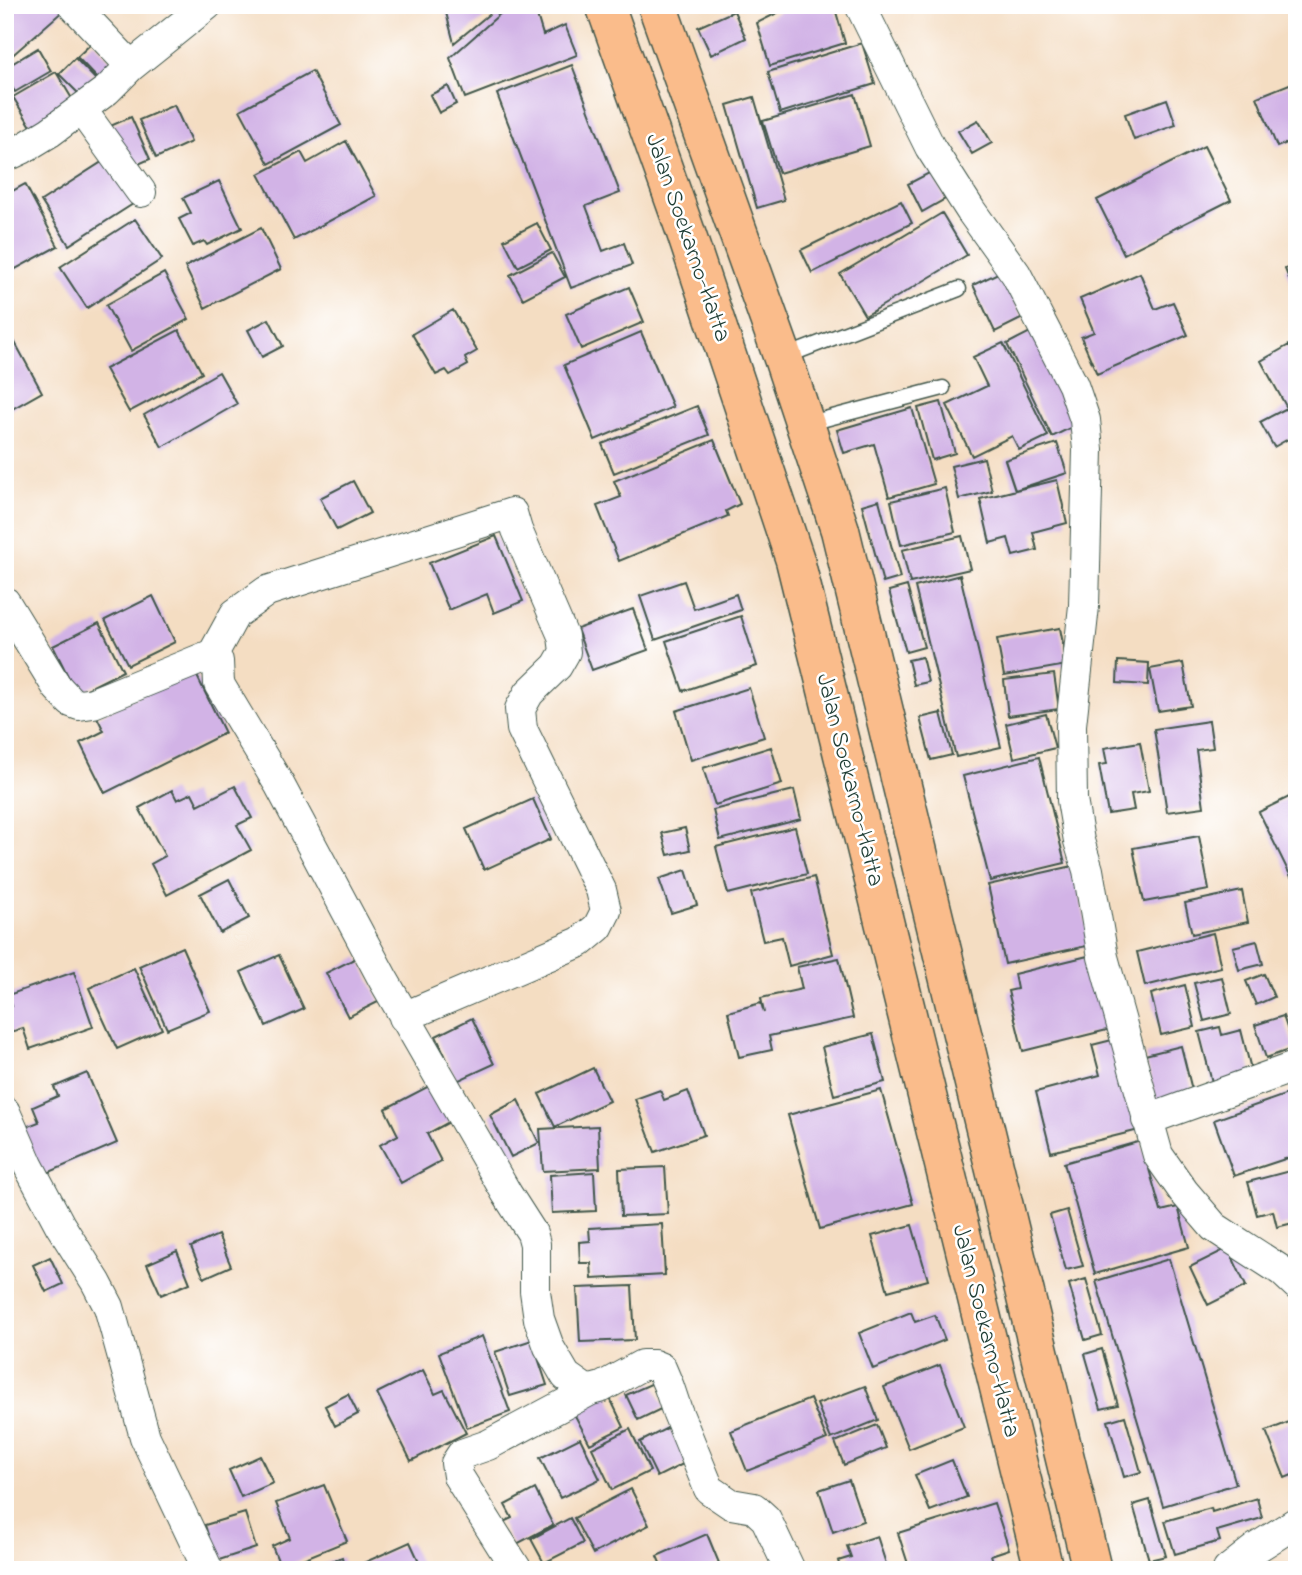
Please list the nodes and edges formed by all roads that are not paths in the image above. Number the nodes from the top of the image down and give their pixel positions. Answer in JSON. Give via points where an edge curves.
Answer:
{"nodes":[{"id":1,"x":73,"y":5,"type":"edge"},
{"id":2,"x":207,"y":5,"type":"edge"},
{"id":3,"x":605,"y":5,"type":"edge"},
{"id":4,"x":657,"y":5,"type":"edge"},
{"id":5,"x":860,"y":5,"type":"edge"},
{"id":6,"x":131,"y":66,"type":"junction"},
{"id":7,"x":81,"y":109,"type":"junction"},
{"id":8,"x":5,"y":157,"type":"edge"},
{"id":9,"x":141,"y":192,"type":"dead end"},
{"id":10,"x":959,"y":289,"type":"dead end"},
{"id":11,"x":783,"y":358,"type":"junction"},
{"id":12,"x":943,"y":388,"type":"dead end"},
{"id":13,"x":805,"y":424,"type":"junction"},
{"id":14,"x":5,"y":602,"type":"edge"},
{"id":15,"x":213,"y":654,"type":"junction"},
{"id":16,"x":404,"y":1017,"type":"junction"},
{"id":17,"x":1297,"y":1066,"type":"edge"},
{"id":18,"x":5,"y":1112,"type":"edge"},
{"id":19,"x":1147,"y":1120,"type":"junction"},
{"id":20,"x":1297,"y":1285,"type":"edge"},
{"id":21,"x":591,"y":1390,"type":"junction"},
{"id":22,"x":1297,"y":1522,"type":"edge"},
{"id":23,"x":208,"y":1570,"type":"edge"},
{"id":24,"x":517,"y":1570,"type":"edge"},
{"id":25,"x":790,"y":1570,"type":"edge"},
{"id":26,"x":1044,"y":1570,"type":"edge"},
{"id":27,"x":1092,"y":1570,"type":"edge"},
{"id":28,"x":1228,"y":1570,"type":"edge"}],
"edges":[{"from":1,"to":6,"type":"street"},
{"from":2,"to":6,"type":"street"},
{"from":3,"to":26,"type":"highway","name":"Jalan Soekarno-Hatta","via":[[795,560]]},
{"from":4,"to":11,"type":"highway","name":"Jalan Soekarno-Hatta"},
{"from":5,"to":19,"type":"street","via":[[930,147],[1016,274],[1073,385],[1085,420],[1084,606],[1071,726],[1072,800],[1103,957]]},
{"from":6,"to":7,"type":"street"},
{"from":7,"to":8,"type":"street"},
{"from":7,"to":9,"type":"street"},
{"from":10,"to":11,"type":"lane"},
{"from":11,"to":13,"type":"highway","name":"Jalan Soekarno-Hatta"},
{"from":12,"to":13,"type":"lane"},
{"from":13,"to":27,"type":"highway","name":"Jalan Soekarno-Hatta","via":[[840,530]]},
{"from":14,"to":15,"type":"street","via":[[57,687],[79,705]]},
{"from":15,"to":16,"type":"street","via":[[218,661],[219,684],[279,784]]},
{"from":15,"to":16,"type":"street","via":[[235,614],[267,592],[512,513],[563,636],[565,652],[520,709],[522,729],[601,890],[606,911],[598,927],[580,942]]},
{"from":16,"to":21,"type":"street","via":[[532,1233],[539,1319],[549,1347],[566,1376]]},
{"from":17,"to":19,"type":"street"},
{"from":18,"to":23,"type":"street","via":[[60,1225],[109,1307],[145,1437]]},
{"from":19,"to":20,"type":"street","via":[[1158,1154],[1214,1227]]},
{"from":21,"to":24,"type":"street","via":[[462,1454],[456,1463],[458,1476]]},
{"from":21,"to":25,"type":"street","via":[[642,1365],[661,1368],[709,1489],[731,1504],[754,1508],[766,1519]]},
{"from":22,"to":28,"type":"street"}]}
